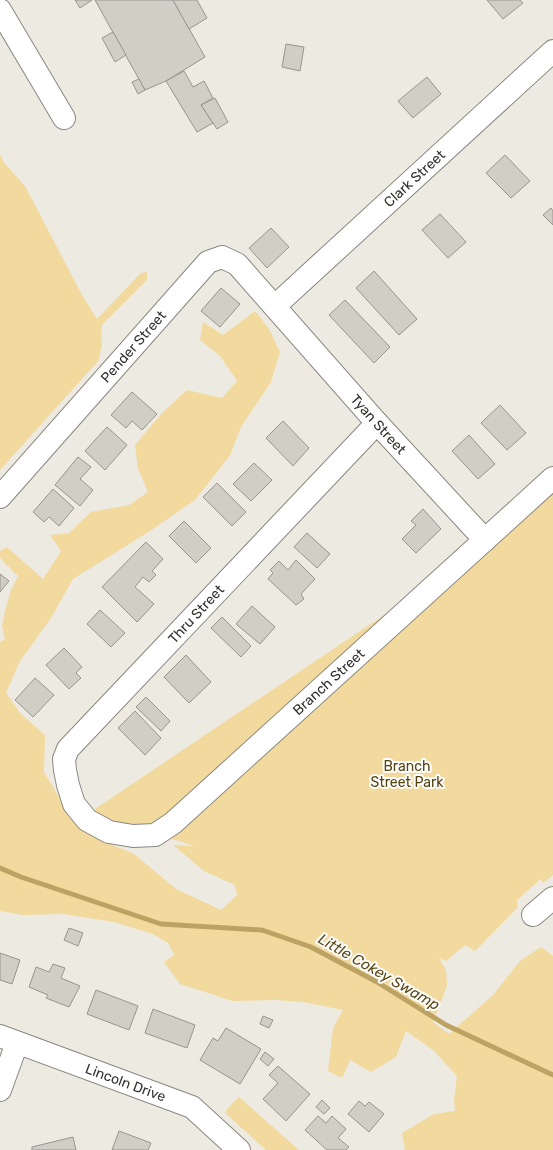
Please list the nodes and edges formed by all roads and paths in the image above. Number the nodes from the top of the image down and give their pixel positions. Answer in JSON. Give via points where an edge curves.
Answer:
{"nodes":[{"id":1,"x":0,"y":10,"type":"edge"},
{"id":2,"x":553,"y":52,"type":"edge"},
{"id":3,"x":64,"y":118,"type":"dead end"},
{"id":4,"x":275,"y":306,"type":"junction"},
{"id":5,"x":378,"y":423,"type":"junction"},
{"id":6,"x":553,"y":478,"type":"edge"},
{"id":7,"x":0,"y":497,"type":"edge"},
{"id":8,"x":485,"y":540,"type":"junction"},
{"id":9,"x":87,"y":820,"type":"joint"},
{"id":10,"x":553,"y":898,"type":"edge"},
{"id":11,"x":533,"y":915,"type":"dead end"},
{"id":12,"x":8,"y":1039,"type":"edge"},
{"id":13,"x":0,"y":1090,"type":"edge"},
{"id":14,"x":239,"y":1150,"type":"edge"}],
"edges":[{"from":1,"to":3,"type":"street"},
{"from":2,"to":4,"type":"street","name":"Clark Street"},
{"from":4,"to":5,"type":"street","name":"Tyan Street"},
{"from":4,"to":7,"type":"street","name":"Pender Street","via":[[237,264],[222,257],[208,262]]},
{"from":5,"to":8,"type":"street","name":"Tyan Street"},
{"from":5,"to":9,"type":"street","name":"Thru Street","via":[[68,749],[64,759],[68,785],[74,804]]},
{"from":6,"to":8,"type":"street","name":"Branch Street"},
{"from":8,"to":9,"type":"street","name":"Branch Street","via":[[173,824],[154,835],[133,836],[109,832]]},
{"from":10,"to":11,"type":"street"},
{"from":12,"to":13,"type":"street"},
{"from":12,"to":14,"type":"street","name":"Lincoln Drive","via":[[192,1107]]}]}
